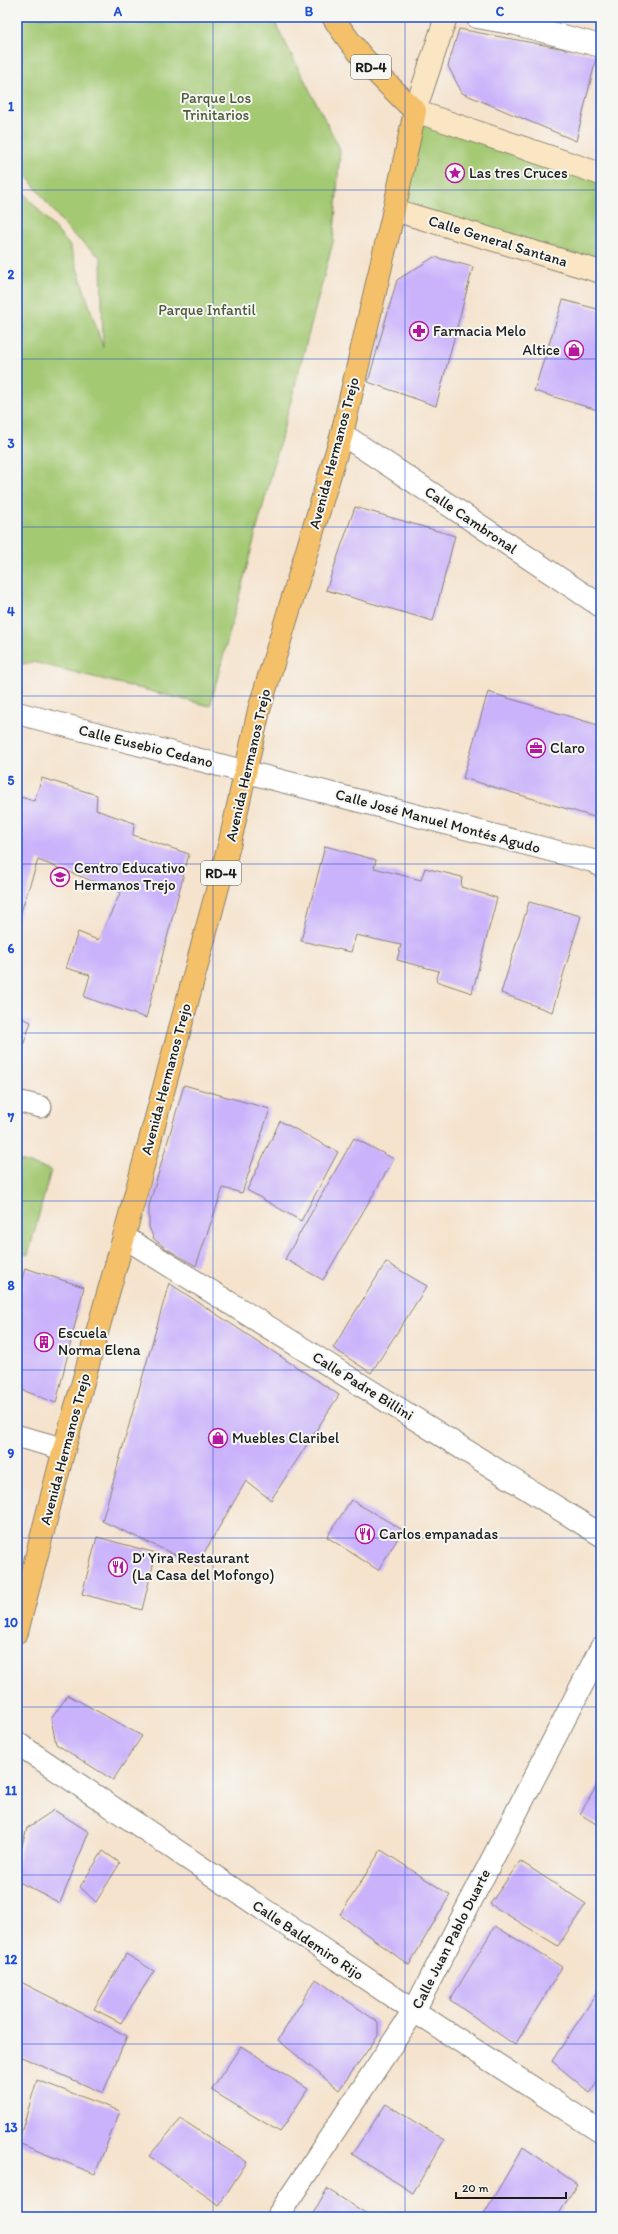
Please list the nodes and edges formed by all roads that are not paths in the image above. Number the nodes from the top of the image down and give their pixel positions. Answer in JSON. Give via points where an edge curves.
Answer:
{"nodes":[{"id":1,"x":333,"y":17,"type":"edge"},
{"id":2,"x":446,"y":17,"type":"edge"},
{"id":3,"x":477,"y":17,"type":"edge"},
{"id":4,"x":601,"y":46,"type":"edge"},
{"id":5,"x":415,"y":111,"type":"junction"},
{"id":6,"x":601,"y":174,"type":"edge"},
{"id":7,"x":394,"y":210,"type":"junction"},
{"id":8,"x":601,"y":272,"type":"edge"},
{"id":9,"x":342,"y":434,"type":"junction"},
{"id":10,"x":601,"y":606,"type":"edge"},
{"id":11,"x":17,"y":714,"type":"edge"},
{"id":12,"x":245,"y":771,"type":"junction"},
{"id":13,"x":275,"y":778,"type":"joint"},
{"id":14,"x":601,"y":866,"type":"edge"},
{"id":15,"x":17,"y":1101,"type":"edge"},
{"id":16,"x":41,"y":1107,"type":"dead end"},
{"id":17,"x":124,"y":1237,"type":"junction"},
{"id":18,"x":17,"y":1436,"type":"edge"},
{"id":19,"x":64,"y":1449,"type":"junction"},
{"id":20,"x":601,"y":1535,"type":"edge"},
{"id":21,"x":17,"y":1632,"type":"edge"},
{"id":22,"x":601,"y":1648,"type":"edge"},
{"id":23,"x":17,"y":1743,"type":"edge"},
{"id":24,"x":414,"y":2011,"type":"junction"},
{"id":25,"x":601,"y":2132,"type":"edge"},
{"id":26,"x":277,"y":2217,"type":"edge"}],
"edges":[{"from":1,"to":5,"type":"main road","number":"RD-4","via":[[342,32],[382,79]]},
{"from":2,"to":5,"type":"main road"},
{"from":3,"to":4,"type":"street","via":[[516,24]]},
{"from":5,"to":6,"type":"main road"},
{"from":5,"to":7,"type":"main road","name":"Avenida Hermanos Trejo","number":"RD-4"},
{"from":7,"to":8,"type":"main road","name":"Calle General Santana"},
{"from":7,"to":9,"type":"main road","name":"Avenida Hermanos Trejo","number":"RD-4"},
{"from":9,"to":10,"type":"street","name":"Calle Cambronal"},
{"from":9,"to":12,"type":"main road","name":"Avenida Hermanos Trejo","number":"RD-4","via":[[259,710]]},
{"from":11,"to":12,"type":"street","name":"Calle Eusebio Cedano"},
{"from":12,"to":13,"type":"street","name":"Calle Eusebio Cedano"},
{"from":12,"to":17,"type":"main road","name":"Avenida Hermanos Trejo","number":"RD-4","via":[[230,842]]},
{"from":13,"to":14,"type":"street","name":"Calle José Manuel Montés Agudo","via":[[592,861]]},
{"from":15,"to":16,"type":"lane"},
{"from":17,"to":19,"type":"main road","name":"Avenida Hermanos Trejo","number":"RD-4"},
{"from":17,"to":20,"type":"street","name":"Calle Padre Billini"},
{"from":18,"to":19,"type":"street"},
{"from":19,"to":21,"type":"main road","name":"Avenida Hermanos Trejo","number":"RD-4"},
{"from":22,"to":24,"type":"street","name":"Calle Juan Pablo Duarte"},
{"from":23,"to":24,"type":"street","name":"Calle Baldemiro Rijo"},
{"from":24,"to":25,"type":"street","name":"Calle Baldemiro Rijo"},
{"from":24,"to":26,"type":"street","name":"Calle Juan Pablo Duarte"}]}
